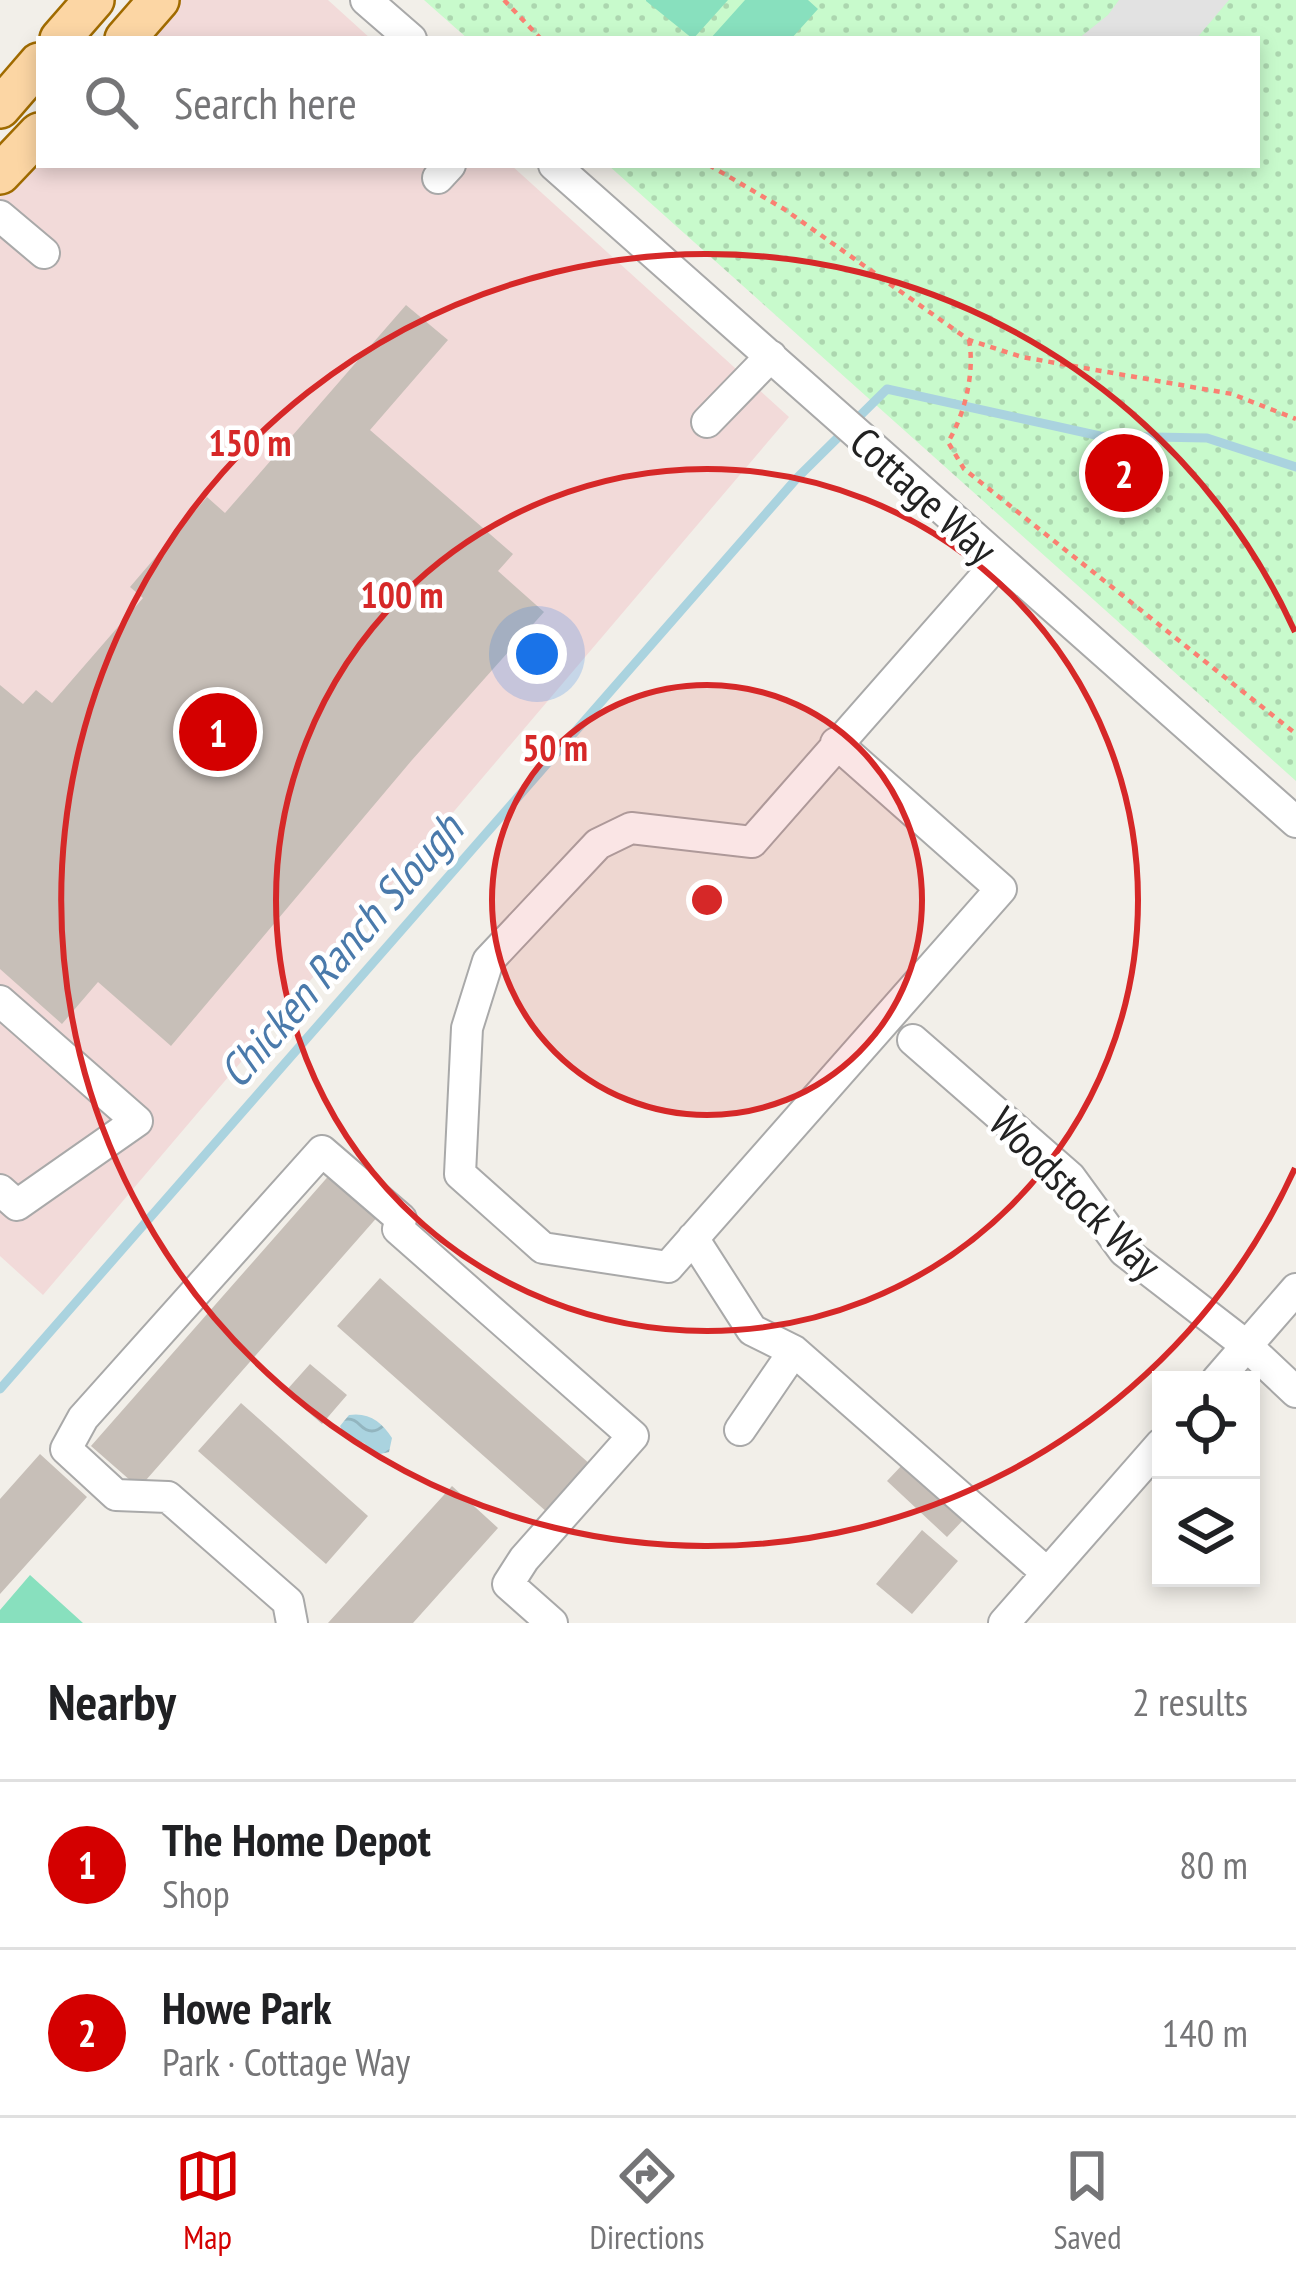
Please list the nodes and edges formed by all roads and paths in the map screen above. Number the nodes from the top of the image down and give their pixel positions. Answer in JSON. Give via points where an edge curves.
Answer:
{"nodes":[{"id":1,"x":94,"y":0,"type":"edge"},
{"id":2,"x":159,"y":0,"type":"edge"},
{"id":3,"x":366,"y":0,"type":"edge"},
{"id":4,"x":504,"y":0,"type":"edge"},
{"id":5,"x":63,"y":36,"type":"edge"},
{"id":6,"x":128,"y":36,"type":"edge"},
{"id":7,"x":408,"y":36,"type":"edge"},
{"id":8,"x":538,"y":36,"type":"edge"},
{"id":9,"x":36,"y":66,"type":"edge"},
{"id":10,"x":0,"y":108,"type":"edge"},
{"id":11,"x":36,"y":137,"type":"edge"},
{"id":12,"x":557,"y":168,"type":"edge"},
{"id":13,"x":714,"y":168,"type":"edge"},
{"id":14,"x":0,"y":174,"type":"edge"},
{"id":15,"x":0,"y":216,"type":"edge"},
{"id":16,"x":44,"y":253,"type":"dead end"},
{"id":17,"x":969,"y":340,"type":"junction"},
{"id":18,"x":771,"y":356,"type":"junction"},
{"id":19,"x":1296,"y":419,"type":"edge"},
{"id":20,"x":707,"y":422,"type":"dead end"},
{"id":21,"x":999,"y":561,"type":"junction"},
{"id":22,"x":1296,"y":734,"type":"edge"},
{"id":23,"x":836,"y":743,"type":"junction"},
{"id":24,"x":1296,"y":822,"type":"edge"},
{"id":25,"x":0,"y":1001,"type":"edge"},
{"id":26,"x":913,"y":1040,"type":"dead end"},
{"id":27,"x":0,"y":1190,"type":"edge"},
{"id":28,"x":693,"y":1238,"type":"junction"},
{"id":29,"x":1296,"y":1289,"type":"edge"},
{"id":30,"x":1247,"y":1346,"type":"junction"},
{"id":31,"x":794,"y":1351,"type":"junction"},
{"id":32,"x":1225,"y":1371,"type":"edge"},
{"id":33,"x":1296,"y":1392,"type":"edge"},
{"id":34,"x":740,"y":1430,"type":"dead end"},
{"id":35,"x":1152,"y":1454,"type":"edge"},
{"id":36,"x":1047,"y":1573,"type":"junction"},
{"id":37,"x":292,"y":1623,"type":"edge"},
{"id":38,"x":552,"y":1623,"type":"edge"},
{"id":39,"x":1004,"y":1623,"type":"edge"}],
"edges":[{"from":1,"to":5,"type":"main road"},
{"from":2,"to":6,"type":"main road"},
{"from":3,"to":7,"type":"street"},
{"from":4,"to":8,"type":"path"},
{"from":9,"to":10,"type":"main road"},
{"from":11,"to":14,"type":"main road"},
{"from":12,"to":18,"type":"street","name":"Cottage Way"},
{"from":13,"to":17,"type":"path"},
{"from":15,"to":16,"type":"street"},
{"from":17,"to":19,"type":"path","via":[[1232,394]]},
{"from":17,"to":22,"type":"path","via":[[973,360],[948,442],[964,469]]},
{"from":18,"to":20,"type":"street"},
{"from":18,"to":21,"type":"street","name":"Cottage Way"},
{"from":21,"to":23,"type":"street"},
{"from":21,"to":24,"type":"street","name":"Cottage Way"},
{"from":23,"to":28,"type":"street","via":[[1001,889]]},
{"from":23,"to":28,"type":"street","via":[[752,842],[631,828],[598,844],[488,962],[467,1028],[460,1174],[543,1248],[668,1267]]},
{"from":25,"to":27,"type":"street","via":[[137,1121],[17,1205]]},
{"from":26,"to":30,"type":"street","name":"Woodstock Way","via":[[1070,1177],[1124,1251]]},
{"from":28,"to":31,"type":"street","via":[[752,1330]]},
{"from":29,"to":30,"type":"street"},
{"from":30,"to":32,"type":"street"},
{"from":30,"to":33,"type":"street","name":"Woodstock Way"},
{"from":31,"to":34,"type":"street"},
{"from":31,"to":36,"type":"street"},
{"from":35,"to":36,"type":"street"},
{"from":36,"to":39,"type":"street"},
{"from":37,"to":38,"type":"street","via":[[288,1602],[168,1497],[116,1495],[66,1449],[83,1418],[322,1151],[401,1219],[398,1229],[633,1436],[508,1584]]}]}
